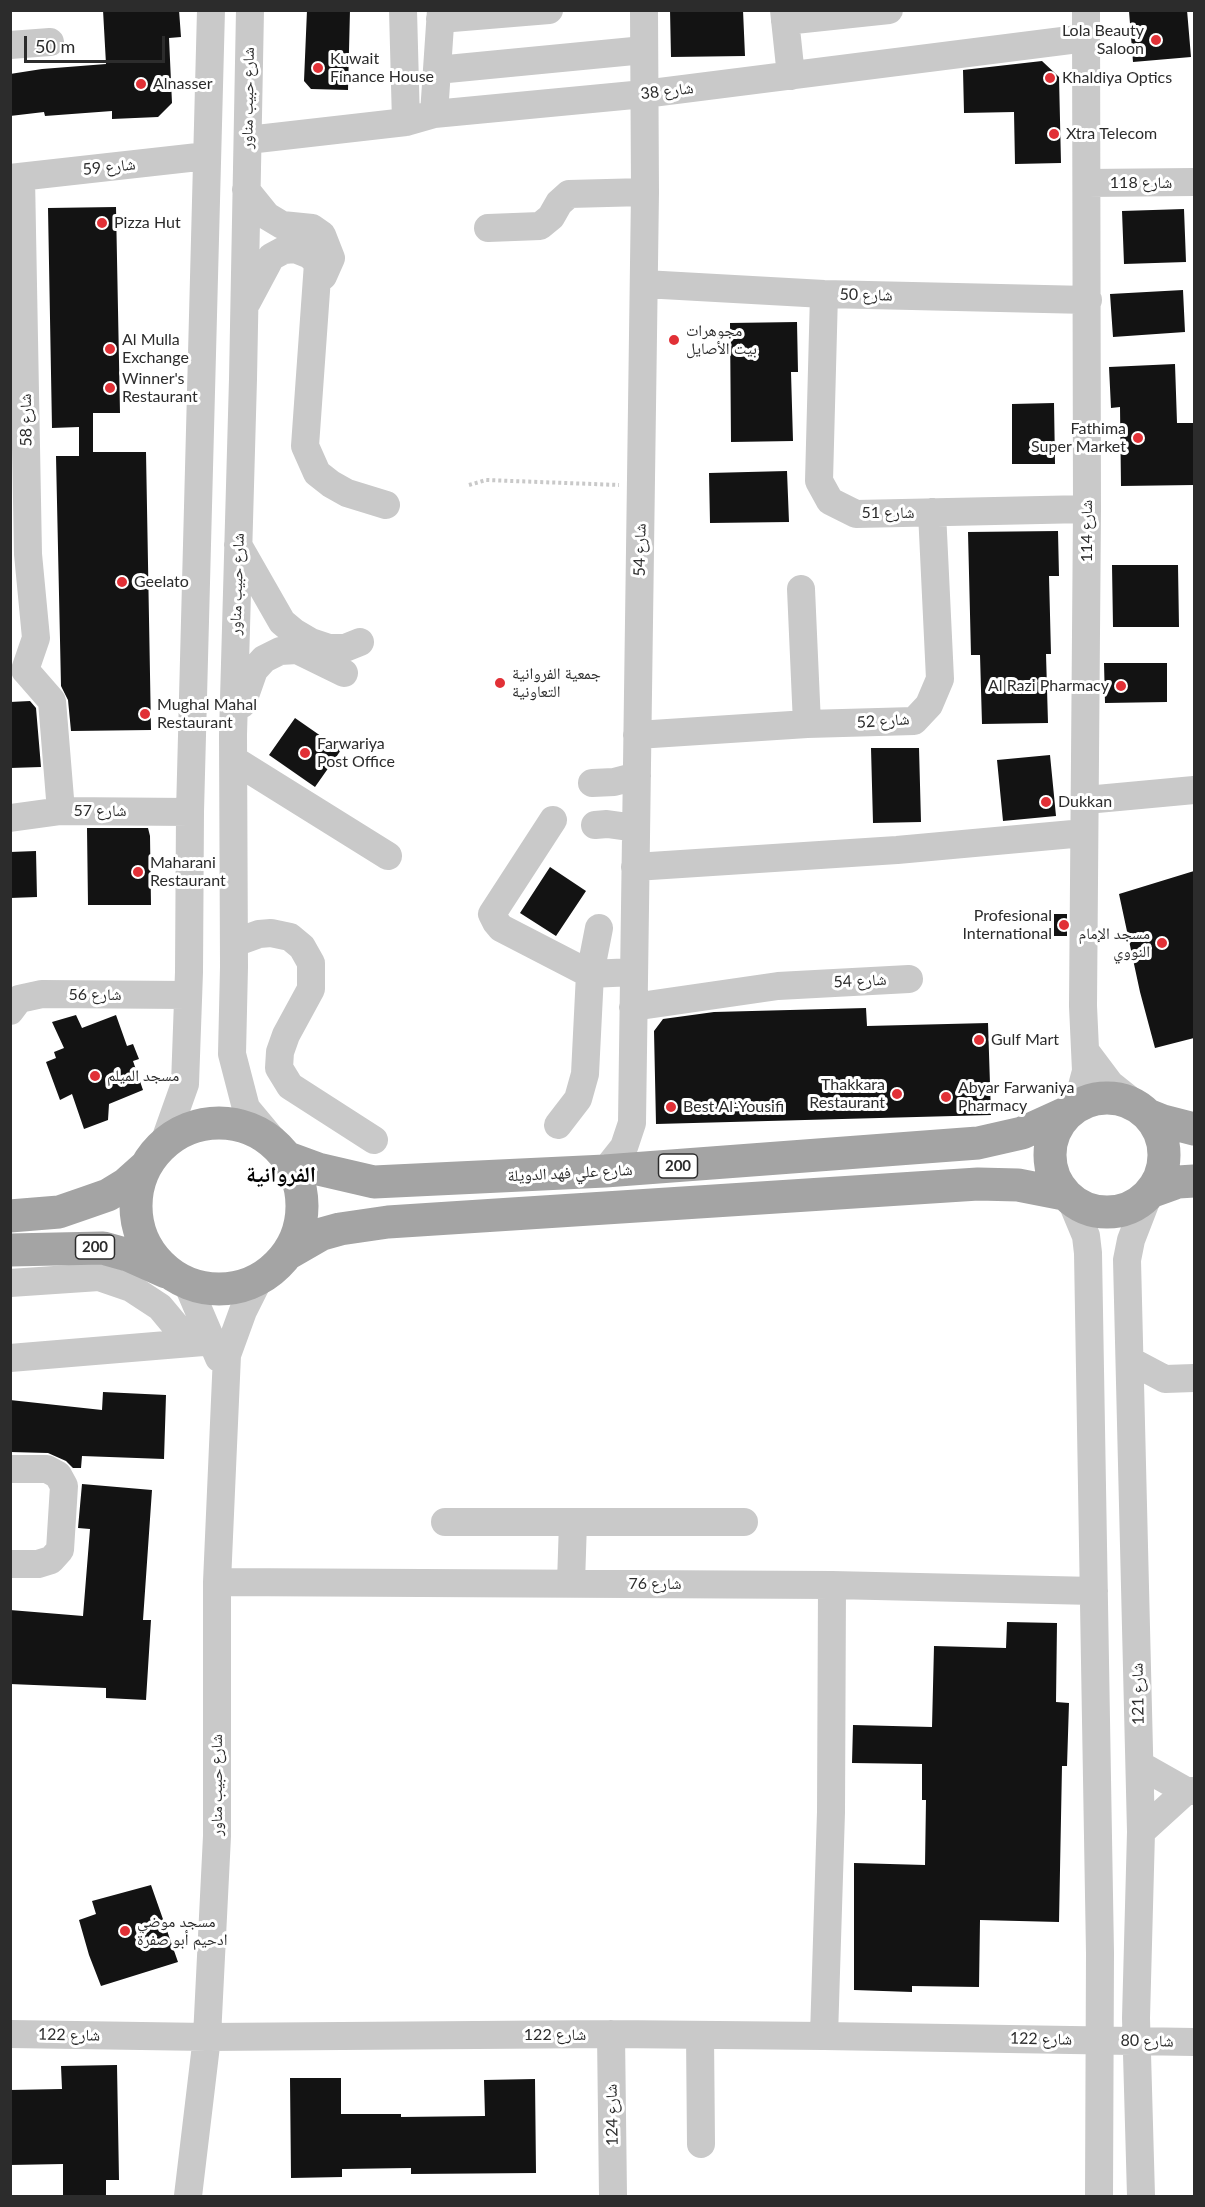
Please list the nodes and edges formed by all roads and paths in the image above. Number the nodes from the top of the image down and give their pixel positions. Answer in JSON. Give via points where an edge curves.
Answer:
{"nodes":[{"id":1,"x":212,"y":10,"type":"edge"},
{"id":2,"x":250,"y":10,"type":"edge"},
{"id":3,"x":403,"y":10,"type":"edge"},
{"id":4,"x":549,"y":10,"type":"edge"},
{"id":5,"x":644,"y":10,"type":"edge"},
{"id":6,"x":889,"y":10,"type":"edge"},
{"id":7,"x":441,"y":15,"type":"edge"},
{"id":8,"x":784,"y":16,"type":"edge"},
{"id":9,"x":1086,"y":24,"type":"edge"},
{"id":10,"x":50,"y":42,"type":"dead end"},
{"id":11,"x":10,"y":45,"type":"edge"},
{"id":12,"x":644,"y":50,"type":"junction"},
{"id":13,"x":437,"y":70,"type":"junction"},
{"id":14,"x":790,"y":76,"type":"junction"},
{"id":15,"x":644,"y":94,"type":"junction"},
{"id":16,"x":434,"y":114,"type":"junction"},
{"id":17,"x":406,"y":122,"type":"junction"},
{"id":18,"x":248,"y":140,"type":"junction"},
{"id":19,"x":207,"y":156,"type":"junction"},
{"id":20,"x":16,"y":178,"type":"edge"},
{"id":21,"x":1194,"y":182,"type":"edge"},
{"id":22,"x":1087,"y":183,"type":"junction"},
{"id":23,"x":246,"y":190,"type":"junction"},
{"id":24,"x":645,"y":192,"type":"junction"},
{"id":25,"x":488,"y":228,"type":"dead end"},
{"id":26,"x":644,"y":284,"type":"junction"},
{"id":27,"x":824,"y":294,"type":"junction"},
{"id":28,"x":314,"y":297,"type":"junction"},
{"id":29,"x":1088,"y":300,"type":"junction"},
{"id":30,"x":244,"y":307,"type":"junction"},
{"id":31,"x":201,"y":372,"type":"junction"},
{"id":32,"x":243,"y":379,"type":"junction"},
{"id":33,"x":469,"y":485,"type":"dead end"},
{"id":34,"x":641,"y":486,"type":"junction"},
{"id":35,"x":386,"y":505,"type":"dead end"},
{"id":36,"x":1087,"y":509,"type":"junction"},
{"id":37,"x":932,"y":512,"type":"junction"},
{"id":38,"x":238,"y":545,"type":"junction"},
{"id":39,"x":19,"y":554,"type":"edge"},
{"id":40,"x":801,"y":589,"type":"dead end"},
{"id":41,"x":360,"y":642,"type":"dead end"},
{"id":42,"x":18,"y":673,"type":"edge"},
{"id":43,"x":344,"y":673,"type":"dead end"},
{"id":44,"x":807,"y":724,"type":"junction"},
{"id":45,"x":637,"y":735,"type":"junction"},
{"id":46,"x":234,"y":747,"type":"junction"},
{"id":47,"x":637,"y":776,"type":"junction"},
{"id":48,"x":592,"y":783,"type":"dead end"},
{"id":49,"x":1194,"y":790,"type":"edge"},
{"id":50,"x":1086,"y":800,"type":"junction"},
{"id":51,"x":61,"y":811,"type":"junction"},
{"id":52,"x":189,"y":812,"type":"junction"},
{"id":53,"x":10,"y":818,"type":"edge"},
{"id":54,"x":553,"y":820,"type":"dead end"},
{"id":55,"x":595,"y":825,"type":"dead end"},
{"id":56,"x":636,"y":828,"type":"junction"},
{"id":57,"x":1084,"y":833,"type":"junction"},
{"id":58,"x":388,"y":856,"type":"dead end"},
{"id":59,"x":635,"y":867,"type":"junction"},
{"id":60,"x":598,"y":928,"type":"dead end"},
{"id":61,"x":234,"y":955,"type":"junction"},
{"id":62,"x":634,"y":972,"type":"junction"},
{"id":63,"x":590,"y":974,"type":"junction"},
{"id":64,"x":909,"y":979,"type":"dead end"},
{"id":65,"x":188,"y":983,"type":"junction"},
{"id":66,"x":633,"y":1007,"type":"junction"},
{"id":67,"x":10,"y":1011,"type":"edge"},
{"id":68,"x":1086,"y":1052,"type":"junction"},
{"id":69,"x":1069,"y":1111,"type":"junction"},
{"id":70,"x":1144,"y":1111,"type":"junction"},
{"id":71,"x":558,"y":1125,"type":"dead end"},
{"id":72,"x":1194,"y":1129,"type":"edge"},
{"id":73,"x":374,"y":1140,"type":"dead end"},
{"id":74,"x":282,"y":1151,"type":"junction"},
{"id":75,"x":154,"y":1155,"type":"junction"},
{"id":76,"x":605,"y":1172,"type":"junction"},
{"id":77,"x":1194,"y":1180,"type":"edge"},
{"id":78,"x":1150,"y":1193,"type":"junction"},
{"id":79,"x":1068,"y":1197,"type":"junction"},
{"id":80,"x":14,"y":1215,"type":"edge"},
{"id":81,"x":20,"y":1249,"type":"edge"},
{"id":82,"x":289,"y":1253,"type":"junction"},
{"id":83,"x":180,"y":1279,"type":"junction"},
{"id":84,"x":259,"y":1279,"type":"junction"},
{"id":85,"x":10,"y":1283,"type":"edge"},
{"id":86,"x":201,"y":1343,"type":"junction"},
{"id":87,"x":10,"y":1358,"type":"edge"},
{"id":88,"x":1131,"y":1361,"type":"junction"},
{"id":89,"x":226,"y":1373,"type":"junction"},
{"id":90,"x":1194,"y":1378,"type":"edge"},
{"id":91,"x":1165,"y":1379,"type":"junction"},
{"id":92,"x":1132,"y":1402,"type":"junction"},
{"id":93,"x":10,"y":1469,"type":"edge"},
{"id":94,"x":445,"y":1522,"type":"dead end"},
{"id":95,"x":573,"y":1522,"type":"junction"},
{"id":96,"x":744,"y":1522,"type":"dead end"},
{"id":97,"x":10,"y":1563,"type":"edge"},
{"id":98,"x":217,"y":1582,"type":"junction"},
{"id":99,"x":572,"y":1583,"type":"junction"},
{"id":100,"x":832,"y":1585,"type":"junction"},
{"id":101,"x":1094,"y":1591,"type":"junction"},
{"id":102,"x":1140,"y":1765,"type":"junction"},
{"id":103,"x":1190,"y":1791,"type":"edge"},
{"id":104,"x":1142,"y":1832,"type":"junction"},
{"id":105,"x":10,"y":2034,"type":"edge"},
{"id":106,"x":611,"y":2034,"type":"junction"},
{"id":107,"x":700,"y":2035,"type":"junction"},
{"id":108,"x":824,"y":2036,"type":"junction"},
{"id":109,"x":207,"y":2037,"type":"junction"},
{"id":110,"x":1099,"y":2040,"type":"junction"},
{"id":111,"x":1136,"y":2041,"type":"junction"},
{"id":112,"x":1194,"y":2042,"type":"edge"},
{"id":113,"x":701,"y":2144,"type":"dead end"},
{"id":114,"x":188,"y":2196,"type":"edge"},
{"id":115,"x":613,"y":2196,"type":"edge"},
{"id":116,"x":1099,"y":2196,"type":"edge"},
{"id":117,"x":1141,"y":2196,"type":"edge"}],
"edges":[{"from":1,"to":19,"type":"street"},
{"from":2,"to":18,"type":"street","name":"شارع حبيب مناور"},
{"from":3,"to":17,"type":"street"},
{"from":4,"to":7,"type":"street"},
{"from":5,"to":12,"type":"street","name":"شارع 54"},
{"from":6,"to":8,"type":"street"},
{"from":7,"to":13,"type":"street"},
{"from":8,"to":14,"type":"street"},
{"from":9,"to":14,"type":"street","name":"شارع 38"},
{"from":9,"to":22,"type":"street","name":"شارع 114"},
{"from":10,"to":11,"type":"street"},
{"from":12,"to":13,"type":"street"},
{"from":12,"to":15,"type":"street","name":"شارع 54"},
{"from":13,"to":16,"type":"street"},
{"from":14,"to":15,"type":"street","name":"شارع 38"},
{"from":15,"to":16,"type":"street","name":"شارع 38"},
{"from":15,"to":24,"type":"street","name":"شارع 54"},
{"from":16,"to":17,"type":"street","name":"شارع 38"},
{"from":17,"to":18,"type":"street","name":"شارع 38"},
{"from":18,"to":23,"type":"street","name":"شارع حبيب مناور"},
{"from":19,"to":20,"type":"street","name":"شارع 59"},
{"from":19,"to":31,"type":"street"},
{"from":20,"to":39,"type":"street","name":"شارع 58"},
{"from":21,"to":22,"type":"street","name":"شارع 118"},
{"from":22,"to":29,"type":"street","name":"شارع 114"},
{"from":23,"to":28,"type":"street","via":[[267,216],[282,225],[312,228],[322,236],[330,258]]},
{"from":23,"to":30,"type":"street","name":"شارع حبيب مناور"},
{"from":24,"to":25,"type":"street","via":[[569,194],[540,226]]},
{"from":24,"to":26,"type":"street","name":"شارع 54"},
{"from":26,"to":27,"type":"street","name":"شارع 50"},
{"from":26,"to":34,"type":"street","name":"شارع 54"},
{"from":27,"to":29,"type":"street","name":"شارع 50"},
{"from":27,"to":37,"type":"street","name":"شارع 51","via":[[819,481],[831,501],[856,514]]},
{"from":28,"to":30,"type":"street","via":[[318,263],[295,249],[284,250],[271,257]]},
{"from":28,"to":35,"type":"street","via":[[305,446],[317,473],[331,484]]},
{"from":29,"to":36,"type":"street","name":"شارع 114"},
{"from":30,"to":32,"type":"street","name":"شارع حبيب مناور"},
{"from":31,"to":32,"type":"street","via":[[207,357],[218,350],[234,361]]},
{"from":31,"to":52,"type":"street"},
{"from":32,"to":38,"type":"street","name":"شارع حبيب مناور"},
{"from":33,"to":34,"type":"path","via":[[486,480]]},
{"from":34,"to":45,"type":"street","name":"شارع 54"},
{"from":36,"to":37,"type":"street","name":"شارع 51"},
{"from":36,"to":50,"type":"street","name":"شارع 114"},
{"from":37,"to":44,"type":"street","name":"شارع 52","via":[[940,679],[929,705],[914,722]]},
{"from":38,"to":41,"type":"street","via":[[282,622],[294,632],[329,648],[345,648]]},
{"from":38,"to":46,"type":"street","name":"شارع حبيب مناور"},
{"from":39,"to":42,"type":"street","name":"شارع 58","via":[[36,638]]},
{"from":40,"to":44,"type":"street"},
{"from":42,"to":51,"type":"street","via":[[52,701]]},
{"from":43,"to":46,"type":"street","via":[[297,650],[280,651],[264,659],[249,682]]},
{"from":44,"to":45,"type":"street","name":"شارع 52"},
{"from":45,"to":47,"type":"street","name":"شارع 54"},
{"from":46,"to":58,"type":"street"},
{"from":46,"to":61,"type":"street","name":"شارع حبيب مناور"},
{"from":47,"to":48,"type":"street"},
{"from":47,"to":56,"type":"street","name":"شارع 54"},
{"from":49,"to":50,"type":"street"},
{"from":50,"to":57,"type":"street","name":"شارع 114"},
{"from":51,"to":52,"type":"street","name":"شارع 57"},
{"from":51,"to":53,"type":"street","name":"شارع 57"},
{"from":52,"to":65,"type":"street"},
{"from":54,"to":63,"type":"street","via":[[492,914],[501,928]]},
{"from":55,"to":56,"type":"street"},
{"from":56,"to":59,"type":"street","name":"شارع 54"},
{"from":57,"to":59,"type":"street"},
{"from":57,"to":68,"type":"street","name":"شارع 114"},
{"from":59,"to":62,"type":"street","name":"شارع 54"},
{"from":60,"to":63,"type":"street"},
{"from":61,"to":65,"type":"street","via":[[229,978],[219,984]]},
{"from":61,"to":73,"type":"street","via":[[259,934],[290,937],[302,947],[311,963],[310,989],[286,1035],[279,1068],[290,1086]]},
{"from":61,"to":74,"type":"street","name":"شارع حبيب مناور","via":[[232,1054],[246,1108]]},
{"from":62,"to":63,"type":"street"},
{"from":62,"to":66,"type":"street","name":"شارع 54"},
{"from":63,"to":71,"type":"street","via":[[585,1074],[578,1099]]},
{"from":64,"to":66,"type":"street","name":"شارع 54","via":[[778,986]]},
{"from":65,"to":67,"type":"street","name":"شارع 56","via":[[42,994],[19,999]]},
{"from":65,"to":75,"type":"street","via":[[185,1084]]},
{"from":66,"to":76,"type":"street","name":"شارع 54","via":[[632,1123],[624,1148]]},
{"from":68,"to":69,"type":"street","name":"شارع 114","via":[[1082,1089]]},
{"from":68,"to":70,"type":"street","via":[[1110,1084]]},
{"from":69,"to":70,"type":"main road","number":"200","via":[[1106,1097],[1124,1100]]},
{"from":69,"to":76,"type":"main road","name":"شارع علي فهد الدويلة","number":"200","via":[[1022,1133],[978,1143]]},
{"from":69,"to":79,"type":"main road","via":[[1057,1125],[1049,1153],[1056,1182]]},
{"from":70,"to":72,"type":"main road","number":"200"},
{"from":70,"to":78,"type":"main road","via":[[1158,1128],[1165,1160]]},
{"from":74,"to":75,"type":"main road","number":"200","via":[[259,1132],[220,1122],[181,1131]]},
{"from":74,"to":76,"type":"main road","name":"شارع علي فهد الدويلة","number":"200","via":[[318,1169],[374,1182]]},
{"from":74,"to":82,"type":"main road","number":"200","via":[[299,1180],[303,1205],[300,1230]]},
{"from":75,"to":80,"type":"main road","number":"200","via":[[126,1184],[108,1194],[59,1212]]},
{"from":75,"to":83,"type":"main road","via":[[137,1191],[136,1215],[142,1238],[155,1259]]},
{"from":77,"to":78,"type":"main road","number":"200"},
{"from":78,"to":79,"type":"main road","number":"200","via":[[1134,1206],[1118,1212],[1085,1209]]},
{"from":78,"to":88,"type":"street","name":"شارع 121","via":[[1127,1260]]},
{"from":79,"to":82,"type":"main road","number":"200","via":[[1018,1185],[978,1184],[388,1222],[322,1234]]},
{"from":79,"to":101,"type":"street","via":[[1086,1236],[1088,1253]]},
{"from":80,"to":81,"type":"main road","via":[[27,1220],[31,1227],[32,1238]]},
{"from":81,"to":83,"type":"main road","number":"200","via":[[103,1248]]},
{"from":82,"to":84,"type":"main road","number":"200"},
{"from":83,"to":84,"type":"main road","number":"200","via":[[205,1288],[224,1289]]},
{"from":83,"to":86,"type":"street","name":"شارع حبيب مناور"},
{"from":84,"to":89,"type":"street","name":"شارع حبيب مناور","via":[[234,1333]]},
{"from":85,"to":86,"type":"street","via":[[99,1277],[131,1288]]},
{"from":86,"to":87,"type":"street"},
{"from":86,"to":89,"type":"street","name":"شارع حبيب مناور"},
{"from":88,"to":91,"type":"street"},
{"from":88,"to":92,"type":"street","name":"شارع 121"},
{"from":89,"to":98,"type":"street","name":"شارع حبيب مناور"},
{"from":90,"to":91,"type":"street"},
{"from":91,"to":92,"type":"street"},
{"from":92,"to":102,"type":"street","name":"شارع 121"},
{"from":93,"to":97,"type":"street","via":[[47,1469],[58,1475],[64,1486],[60,1550],[51,1560],[38,1564]]},
{"from":94,"to":95,"type":"street"},
{"from":95,"to":96,"type":"street"},
{"from":95,"to":99,"type":"street"},
{"from":98,"to":99,"type":"street","name":"شارع 76"},
{"from":98,"to":109,"type":"street","name":"شارع حبيب مناور","via":[[217,1836]]},
{"from":99,"to":100,"type":"street","name":"شارع 76"},
{"from":100,"to":101,"type":"street","name":"شارع 76"},
{"from":100,"to":108,"type":"street","via":[[831,1812]]},
{"from":101,"to":110,"type":"street"},
{"from":102,"to":103,"type":"street"},
{"from":102,"to":104,"type":"street","name":"شارع 121"},
{"from":103,"to":104,"type":"street"},
{"from":104,"to":111,"type":"street","name":"شارع 121"},
{"from":105,"to":109,"type":"street","name":"شارع 122"},
{"from":106,"to":107,"type":"street","name":"شارع 122"},
{"from":106,"to":109,"type":"street","name":"شارع 122"},
{"from":106,"to":115,"type":"street","name":"شارع 124"},
{"from":107,"to":108,"type":"street","name":"شارع 122"},
{"from":107,"to":113,"type":"street"},
{"from":108,"to":110,"type":"street","name":"شارع 122"},
{"from":109,"to":114,"type":"street","name":"شارع حبيب مناور"},
{"from":110,"to":111,"type":"street","name":"شارع 80"},
{"from":110,"to":116,"type":"street"},
{"from":111,"to":112,"type":"street","name":"شارع 80"},
{"from":111,"to":117,"type":"street","name":"شارع 121"}]}
